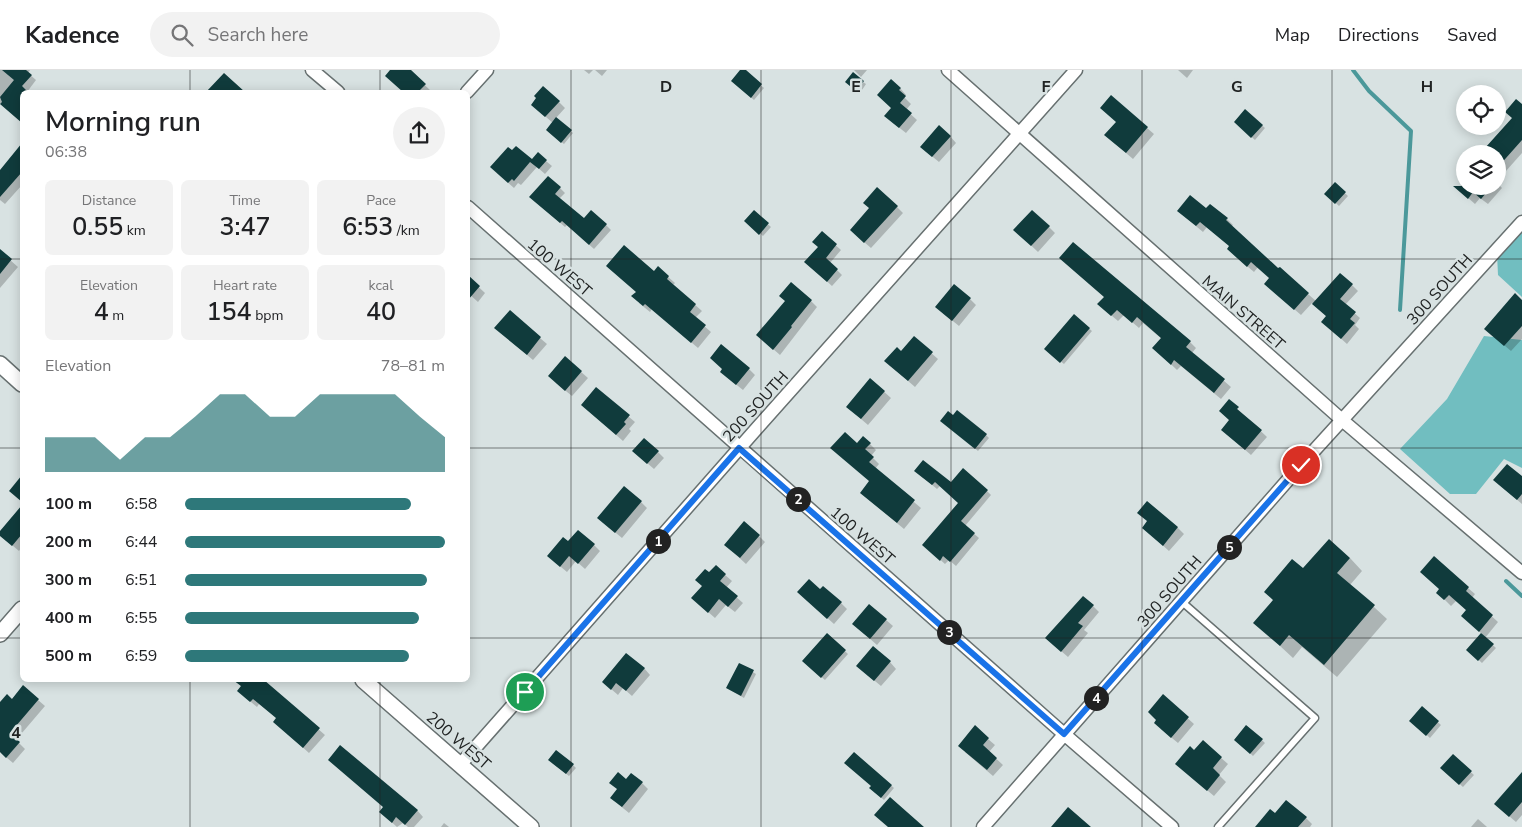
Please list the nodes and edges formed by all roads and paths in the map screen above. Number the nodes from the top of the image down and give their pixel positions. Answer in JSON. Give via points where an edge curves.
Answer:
{"nodes":[{"id":1,"x":312,"y":70,"type":"edge"},
{"id":2,"x":487,"y":70,"type":"edge"},
{"id":3,"x":948,"y":70,"type":"edge"},
{"id":4,"x":1076,"y":70,"type":"edge"},
{"id":5,"x":336,"y":90,"type":"edge"},
{"id":6,"x":469,"y":90,"type":"edge"},
{"id":7,"x":1019,"y":134,"type":"junction"},
{"id":8,"x":470,"y":209,"type":"edge"},
{"id":9,"x":1522,"y":222,"type":"edge"},
{"id":10,"x":0,"y":364,"type":"edge"},
{"id":11,"x":20,"y":382,"type":"edge"},
{"id":12,"x":1342,"y":420,"type":"junction"},
{"id":13,"x":739,"y":448,"type":"junction"},
{"id":14,"x":1522,"y":574,"type":"edge"},
{"id":15,"x":1181,"y":601,"type":"junction"},
{"id":16,"x":20,"y":611,"type":"edge"},
{"id":17,"x":0,"y":634,"type":"edge"},
{"id":18,"x":365,"y":682,"type":"edge"},
{"id":19,"x":1064,"y":734,"type":"junction"},
{"id":20,"x":460,"y":764,"type":"junction"},
{"id":21,"x":531,"y":827,"type":"edge"},
{"id":22,"x":983,"y":827,"type":"edge"},
{"id":23,"x":1172,"y":827,"type":"edge"},
{"id":24,"x":1218,"y":827,"type":"edge"}],
"edges":[{"from":1,"to":5,"type":"street"},
{"from":2,"to":6,"type":"street"},
{"from":3,"to":7,"type":"street","name":"MAIN STREET"},
{"from":4,"to":7,"type":"street","name":"200 SOUTH"},
{"from":7,"to":12,"type":"street","name":"MAIN STREET"},
{"from":7,"to":13,"type":"street","name":"200 SOUTH"},
{"from":8,"to":13,"type":"street","name":"100 WEST"},
{"from":9,"to":12,"type":"street","name":"300 SOUTH"},
{"from":10,"to":11,"type":"street"},
{"from":12,"to":14,"type":"street","name":"MAIN STREET"},
{"from":12,"to":15,"type":"street","name":"300 SOUTH"},
{"from":13,"to":19,"type":"street","name":"100 WEST"},
{"from":13,"to":20,"type":"street","name":"200 SOUTH"},
{"from":15,"to":19,"type":"street","name":"300 SOUTH"},
{"from":15,"to":24,"type":"lane","via":[[1315,718]]},
{"from":16,"to":17,"type":"street"},
{"from":18,"to":20,"type":"street","name":"200 WEST"},
{"from":19,"to":22,"type":"street","name":"300 SOUTH"},
{"from":19,"to":23,"type":"street","name":"100 WEST"},
{"from":20,"to":21,"type":"street","name":"200 WEST"}]}
